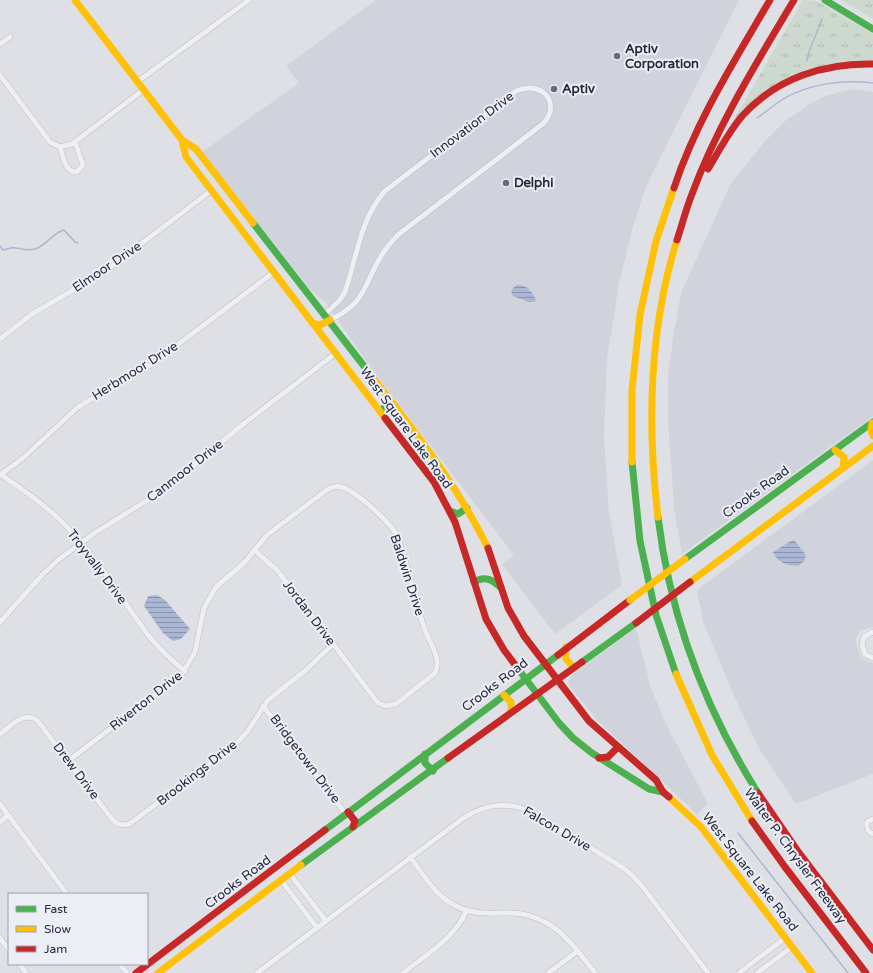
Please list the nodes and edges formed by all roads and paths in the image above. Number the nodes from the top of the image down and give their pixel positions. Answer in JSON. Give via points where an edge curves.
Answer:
{"nodes":[{"id":1,"x":75,"y":0,"type":"edge"},
{"id":2,"x":249,"y":0,"type":"edge"},
{"id":3,"x":770,"y":0,"type":"edge"},
{"id":4,"x":794,"y":0,"type":"edge"},
{"id":5,"x":824,"y":0,"type":"edge"},
{"id":6,"x":835,"y":0,"type":"edge"},
{"id":7,"x":873,"y":22,"type":"edge"},
{"id":8,"x":873,"y":29,"type":"edge"},
{"id":9,"x":10,"y":37,"type":"dead end"},
{"id":10,"x":0,"y":44,"type":"edge"},
{"id":11,"x":873,"y":64,"type":"edge"},
{"id":12,"x":0,"y":75,"type":"edge"},
{"id":13,"x":137,"y":82,"type":"junction"},
{"id":14,"x":143,"y":90,"type":"junction"},
{"id":15,"x":182,"y":140,"type":"junction"},
{"id":16,"x":75,"y":142,"type":"junction"},
{"id":17,"x":60,"y":147,"type":"junction"},
{"id":18,"x":210,"y":166,"type":"junction"},
{"id":19,"x":197,"y":171,"type":"junction"},
{"id":20,"x":212,"y":190,"type":"junction"},
{"id":21,"x":692,"y":196,"type":"junction"},
{"id":22,"x":274,"y":272,"type":"junction"},
{"id":23,"x":328,"y":317,"type":"junction"},
{"id":24,"x":313,"y":323,"type":"junction"},
{"id":25,"x":0,"y":339,"type":"edge"},
{"id":26,"x":336,"y":354,"type":"junction"},
{"id":27,"x":395,"y":406,"type":"junction"},
{"id":28,"x":380,"y":412,"type":"junction"},
{"id":29,"x":872,"y":422,"type":"edge"},
{"id":30,"x":873,"y":436,"type":"edge"},
{"id":31,"x":873,"y":446,"type":"edge"},
{"id":32,"x":835,"y":450,"type":"junction"},
{"id":33,"x":843,"y":468,"type":"junction"},
{"id":34,"x":0,"y":475,"type":"edge"},
{"id":35,"x":467,"y":508,"type":"junction"},
{"id":36,"x":450,"y":511,"type":"junction"},
{"id":37,"x":81,"y":543,"type":"junction"},
{"id":38,"x":254,"y":550,"type":"junction"},
{"id":39,"x":474,"y":582,"type":"junction"},
{"id":40,"x":501,"y":588,"type":"junction"},
{"id":41,"x":0,"y":622,"type":"edge"},
{"id":42,"x":873,"y":632,"type":"edge"},
{"id":43,"x":333,"y":644,"type":"junction"},
{"id":44,"x":566,"y":647,"type":"junction"},
{"id":45,"x":873,"y":658,"type":"edge"},
{"id":46,"x":544,"y":663,"type":"junction"},
{"id":47,"x":438,"y":667,"type":"joint"},
{"id":48,"x":574,"y":668,"type":"junction"},
{"id":49,"x":185,"y":671,"type":"junction"},
{"id":50,"x":525,"y":678,"type":"junction"},
{"id":51,"x":557,"y":680,"type":"junction"},
{"id":52,"x":537,"y":694,"type":"junction"},
{"id":53,"x":504,"y":695,"type":"junction"},
{"id":54,"x":263,"y":706,"type":"junction"},
{"id":55,"x":511,"y":712,"type":"junction"},
{"id":56,"x":0,"y":734,"type":"edge"},
{"id":57,"x":618,"y":747,"type":"junction"},
{"id":58,"x":425,"y":754,"type":"junction"},
{"id":59,"x":600,"y":758,"type":"junction"},
{"id":60,"x":68,"y":761,"type":"junction"},
{"id":61,"x":433,"y":771,"type":"junction"},
{"id":62,"x":663,"y":792,"type":"junction"},
{"id":63,"x":0,"y":804,"type":"edge"},
{"id":64,"x":347,"y":813,"type":"junction"},
{"id":65,"x":8,"y":815,"type":"junction"},
{"id":66,"x":873,"y":818,"type":"edge"},
{"id":67,"x":0,"y":822,"type":"edge"},
{"id":68,"x":122,"y":826,"type":"joint"},
{"id":69,"x":354,"y":827,"type":"junction"},
{"id":70,"x":873,"y":834,"type":"edge"},
{"id":71,"x":410,"y":857,"type":"junction"},
{"id":72,"x":278,"y":867,"type":"junction"},
{"id":73,"x":290,"y":874,"type":"junction"},
{"id":74,"x":281,"y":880,"type":"junction"},
{"id":75,"x":66,"y":893,"type":"edge"},
{"id":76,"x":467,"y":910,"type":"junction"},
{"id":77,"x":326,"y":921,"type":"junction"},
{"id":78,"x":317,"y":928,"type":"junction"},
{"id":79,"x":0,"y":938,"type":"edge"},
{"id":80,"x":786,"y":938,"type":"junction"},
{"id":81,"x":792,"y":947,"type":"junction"},
{"id":82,"x":8,"y":949,"type":"edge"},
{"id":83,"x":873,"y":950,"type":"edge"},
{"id":84,"x":578,"y":951,"type":"junction"},
{"id":85,"x":148,"y":964,"type":"edge"},
{"id":86,"x":20,"y":965,"type":"edge"},
{"id":87,"x":121,"y":965,"type":"edge"},
{"id":88,"x":147,"y":965,"type":"edge"},
{"id":89,"x":26,"y":973,"type":"edge"},
{"id":90,"x":127,"y":973,"type":"edge"},
{"id":91,"x":136,"y":973,"type":"edge"},
{"id":92,"x":158,"y":973,"type":"edge"},
{"id":93,"x":257,"y":973,"type":"edge"},
{"id":94,"x":403,"y":973,"type":"edge"},
{"id":95,"x":548,"y":973,"type":"edge"},
{"id":96,"x":595,"y":973,"type":"edge"},
{"id":97,"x":708,"y":973,"type":"edge"},
{"id":98,"x":739,"y":973,"type":"edge"},
{"id":99,"x":757,"y":973,"type":"edge"},
{"id":100,"x":812,"y":973,"type":"edge"},
{"id":101,"x":866,"y":973,"type":"edge"}],
"edges":[{"from":1,"to":13,"type":"main road","name":"West Square Lake Road"},
{"from":2,"to":13,"type":"street"},
{"from":3,"to":101,"type":"main road","name":"Walter P. Chrysler Freeway","via":[[700,125],[680,170],[652,256],[636,342],[632,380],[631,431],[637,521],[652,596],[666,646],[694,717],[712,754],[749,817]]},
{"from":4,"to":21,"type":"main road","name":"Walter P. Chrysler Freeway","via":[[732,106]]},
{"from":5,"to":8,"type":"main road"},
{"from":6,"to":7,"type":"main road"},
{"from":9,"to":10,"type":"street"},
{"from":11,"to":21,"type":"main road","via":[[840,65],[815,70],[794,78],[765,95],[749,108],[736,124]]},
{"from":12,"to":17,"type":"street","via":[[50,142]]},
{"from":13,"to":14,"type":"main road","name":"West Square Lake Road"},
{"from":14,"to":15,"type":"main road","name":"West Square Lake Road"},
{"from":14,"to":16,"type":"street"},
{"from":15,"to":18,"type":"main road","name":"West Square Lake Road","via":[[196,149]]},
{"from":15,"to":19,"type":"main road","name":"West Square Lake Road","via":[[186,156]]},
{"from":16,"to":17,"type":"street","via":[[68,147]]},
{"from":16,"to":17,"type":"street","via":[[83,165],[80,171],[68,170]]},
{"from":18,"to":19,"type":"main road","via":[[202,166]]},
{"from":18,"to":23,"type":"main road","name":"West Square Lake Road"},
{"from":19,"to":20,"type":"main road","name":"West Square Lake Road"},
{"from":20,"to":22,"type":"main road","name":"West Square Lake Road"},
{"from":20,"to":25,"type":"street","name":"Elmoor Drive","via":[[104,272],[32,314]]},
{"from":21,"to":83,"type":"main road","name":"Walter P. Chrysler Freeway","via":[[671,266],[658,331],[653,377],[650,432],[653,489],[669,583],[689,654],[728,744],[772,816]]},
{"from":22,"to":24,"type":"main road","name":"West Square Lake Road"},
{"from":22,"to":34,"type":"street","name":"Herbmoor Drive","via":[[152,364],[78,407],[23,458]]},
{"from":23,"to":23,"type":"street","name":"Innovation Drive","via":[[340,315],[362,295],[381,255],[399,234],[544,123],[551,109],[542,90],[532,87],[516,91],[385,191],[368,215],[345,292]]},
{"from":23,"to":24,"type":"main road","via":[[320,325]]},
{"from":23,"to":27,"type":"main road","name":"West Square Lake Road"},
{"from":24,"to":26,"type":"main road","name":"West Square Lake Road"},
{"from":26,"to":28,"type":"main road","name":"West Square Lake Road"},
{"from":26,"to":37,"type":"street","name":"Canmoor Drive","via":[[242,425],[167,488]]},
{"from":27,"to":28,"type":"main road","via":[[387,405]]},
{"from":27,"to":35,"type":"main road","name":"West Square Lake Road"},
{"from":28,"to":36,"type":"main road","name":"West Square Lake Road","via":[[430,475]]},
{"from":29,"to":30,"type":"main road"},
{"from":29,"to":32,"type":"main road","name":"Crooks Road"},
{"from":31,"to":33,"type":"main road","name":"Crooks Road"},
{"from":32,"to":33,"type":"main road","via":[[844,458]]},
{"from":32,"to":44,"type":"main road","name":"Crooks Road","bridge":true},
{"from":33,"to":48,"type":"main road","name":"Crooks Road","bridge":true},
{"from":34,"to":37,"type":"street","name":"Troyvally Drive","via":[[47,507]]},
{"from":35,"to":36,"type":"main road","via":[[458,514]]},
{"from":35,"to":40,"type":"main road","name":"West Square Lake Road","via":[[488,545]]},
{"from":36,"to":39,"type":"main road","name":"West Square Lake Road"},
{"from":37,"to":41,"type":"street","name":"Canmoor Drive","via":[[42,575]]},
{"from":37,"to":49,"type":"street","name":"Troyvally Drive","via":[[147,636],[163,654]]},
{"from":38,"to":43,"type":"street","name":"Jordan Drive","via":[[277,570]]},
{"from":38,"to":47,"type":"street","name":"Baldwin Drive","via":[[271,531],[327,489],[337,486],[346,489],[379,513],[395,532]]},
{"from":38,"to":49,"type":"street","name":"Riverton Drive","via":[[208,598],[202,614],[197,648]]},
{"from":39,"to":40,"type":"main road","via":[[486,577]]},
{"from":39,"to":50,"type":"main road","name":"West Square Lake Road","via":[[492,632]]},
{"from":40,"to":46,"type":"main road","name":"West Square Lake Road","via":[[516,623]]},
{"from":42,"to":45,"type":"street","via":[[864,637],[862,645],[865,654]]},
{"from":43,"to":47,"type":"street","name":"Jordan Drive","via":[[376,701],[386,706],[398,702],[434,675]]},
{"from":43,"to":54,"type":"street","name":"Brookings Drive"},
{"from":44,"to":46,"type":"main road","name":"Crooks Road"},
{"from":44,"to":48,"type":"main road","via":[[564,658]]},
{"from":46,"to":50,"type":"main road","name":"Crooks Road"},
{"from":46,"to":51,"type":"main road","name":"West Square Lake Road"},
{"from":48,"to":51,"type":"main road","name":"Crooks Road"},
{"from":49,"to":60,"type":"street","name":"Riverton Drive"},
{"from":50,"to":52,"type":"main road","name":"West Square Lake Road"},
{"from":50,"to":53,"type":"main road","name":"Crooks Road"},
{"from":51,"to":52,"type":"main road","name":"Crooks Road"},
{"from":51,"to":57,"type":"main road","name":"West Square Lake Road","via":[[589,720]]},
{"from":52,"to":55,"type":"main road","name":"Crooks Road"},
{"from":52,"to":59,"type":"main road","name":"West Square Lake Road","via":[[565,730]]},
{"from":53,"to":55,"type":"main road","via":[[511,700]]},
{"from":53,"to":58,"type":"main road","name":"Crooks Road"},
{"from":54,"to":64,"type":"street","name":"Bridgetown Drive"},
{"from":54,"to":68,"type":"street","name":"Brookings Drive","via":[[247,732],[234,746],[131,824]]},
{"from":55,"to":61,"type":"main road","name":"Crooks Road"},
{"from":56,"to":60,"type":"street","name":"Drew Drive","via":[[22,718],[30,717],[40,723]]},
{"from":57,"to":59,"type":"main road","via":[[608,757]]},
{"from":57,"to":62,"type":"main road","name":"West Square Lake Road","via":[[656,780]]},
{"from":58,"to":61,"type":"main road","via":[[426,763]]},
{"from":58,"to":64,"type":"main road","name":"Crooks Road"},
{"from":59,"to":62,"type":"main road","name":"West Square Lake Road","via":[[649,789]]},
{"from":60,"to":68,"type":"street","name":"Drew Drive","via":[[112,819]]},
{"from":61,"to":69,"type":"main road","name":"Crooks Road"},
{"from":62,"to":80,"type":"main road","name":"West Square Lake Road","via":[[689,814],[708,835]]},
{"from":63,"to":65,"type":"street"},
{"from":64,"to":69,"type":"main road","via":[[354,818]]},
{"from":64,"to":72,"type":"main road","name":"Crooks Road"},
{"from":65,"to":67,"type":"street"},
{"from":65,"to":75,"type":"street"},
{"from":66,"to":70,"type":"street","via":[[867,822],[867,827]]},
{"from":69,"to":73,"type":"main road","name":"Crooks Road"},
{"from":71,"to":76,"type":"street","via":[[442,897]]},
{"from":71,"to":77,"type":"street","name":"Falcon Drive"},
{"from":71,"to":97,"type":"street","name":"Falcon Drive","via":[[478,810],[501,805],[525,808],[632,875]]},
{"from":72,"to":74,"type":"main road"},
{"from":72,"to":85,"type":"main road","name":"Crooks Road"},
{"from":73,"to":74,"type":"main road","name":"Crooks Road"},
{"from":73,"to":77,"type":"street"},
{"from":74,"to":78,"type":"street"},
{"from":74,"to":92,"type":"main road","name":"Crooks Road"},
{"from":76,"to":84,"type":"street","via":[[533,916],[558,929]]},
{"from":76,"to":94,"type":"street","via":[[449,937]]},
{"from":77,"to":78,"type":"street","name":"Falcon Drive"},
{"from":78,"to":93,"type":"street","name":"Falcon Drive"},
{"from":79,"to":82,"type":"street"},
{"from":80,"to":81,"type":"main road","name":"West Square Lake Road"},
{"from":80,"to":98,"type":"street"},
{"from":81,"to":99,"type":"street"},
{"from":81,"to":100,"type":"main road","name":"West Square Lake Road"},
{"from":84,"to":95,"type":"street"},
{"from":84,"to":96,"type":"street"},
{"from":86,"to":89,"type":"street"},
{"from":87,"to":90,"type":"street"},
{"from":88,"to":91,"type":"main road","name":"Crooks Road"}]}
